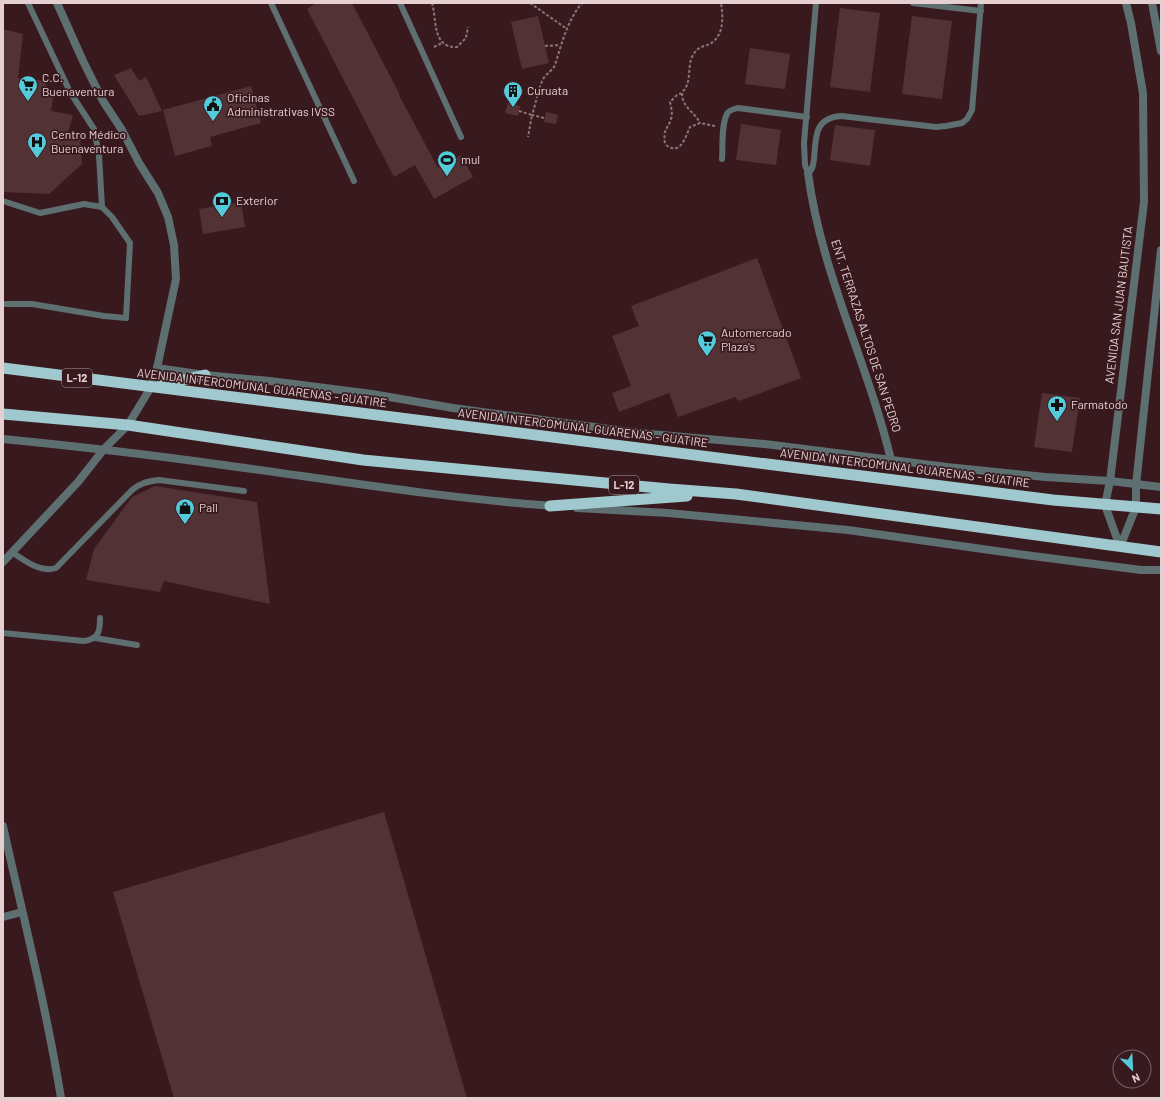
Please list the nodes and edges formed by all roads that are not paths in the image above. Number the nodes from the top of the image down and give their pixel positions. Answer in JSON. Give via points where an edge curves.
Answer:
{"nodes":[{"id":1,"x":28,"y":3,"type":"edge"},
{"id":2,"x":57,"y":3,"type":"edge"},
{"id":3,"x":271,"y":3,"type":"edge"},
{"id":4,"x":400,"y":3,"type":"edge"},
{"id":5,"x":816,"y":3,"type":"edge"},
{"id":6,"x":914,"y":3,"type":"edge"},
{"id":7,"x":981,"y":3,"type":"edge"},
{"id":8,"x":1126,"y":3,"type":"edge"},
{"id":9,"x":1152,"y":3,"type":"edge"},
{"id":10,"x":981,"y":11,"type":"junction"},
{"id":11,"x":1161,"y":51,"type":"edge"},
{"id":12,"x":807,"y":117,"type":"junction"},
{"id":13,"x":461,"y":136,"type":"dead end"},
{"id":14,"x":722,"y":159,"type":"dead end"},
{"id":15,"x":808,"y":173,"type":"junction"},
{"id":16,"x":354,"y":181,"type":"dead end"},
{"id":17,"x":3,"y":201,"type":"edge"},
{"id":18,"x":102,"y":207,"type":"junction"},
{"id":19,"x":1161,"y":250,"type":"edge"},
{"id":20,"x":3,"y":304,"type":"edge"},
{"id":21,"x":3,"y":368,"type":"edge"},
{"id":22,"x":157,"y":368,"type":"junction"},
{"id":23,"x":205,"y":375,"type":"junction"},
{"id":24,"x":151,"y":387,"type":"junction"},
{"id":25,"x":3,"y":414,"type":"edge"},
{"id":26,"x":128,"y":425,"type":"junction"},
{"id":27,"x":3,"y":439,"type":"edge"},
{"id":28,"x":104,"y":449,"type":"junction"},
{"id":29,"x":891,"y":460,"type":"junction"},
{"id":30,"x":1110,"y":481,"type":"junction"},
{"id":31,"x":1136,"y":485,"type":"junction"},
{"id":32,"x":1161,"y":487,"type":"edge"},
{"id":33,"x":244,"y":490,"type":"dead end"},
{"id":34,"x":736,"y":494,"type":"junction"},
{"id":35,"x":1105,"y":505,"type":"junction"},
{"id":36,"x":550,"y":506,"type":"junction"},
{"id":37,"x":1136,"y":507,"type":"junction"},
{"id":38,"x":1161,"y":509,"type":"edge"},
{"id":39,"x":1120,"y":547,"type":"junction"},
{"id":40,"x":1159,"y":552,"type":"edge"},
{"id":41,"x":13,"y":553,"type":"junction"},
{"id":42,"x":3,"y":562,"type":"edge"},
{"id":43,"x":1161,"y":570,"type":"edge"},
{"id":44,"x":100,"y":618,"type":"dead end"},
{"id":45,"x":3,"y":633,"type":"edge"},
{"id":46,"x":95,"y":638,"type":"junction"},
{"id":47,"x":136,"y":645,"type":"dead end"},
{"id":48,"x":3,"y":826,"type":"edge"},
{"id":49,"x":22,"y":912,"type":"junction"},
{"id":50,"x":3,"y":917,"type":"edge"},
{"id":51,"x":61,"y":1098,"type":"edge"}],
"edges":[{"from":1,"to":18,"type":"lane","via":[[70,92],[94,129],[99,156]]},
{"from":2,"to":22,"type":"street","via":[[96,88],[158,193],[168,217],[174,245],[176,280]]},
{"from":3,"to":16,"type":"lane"},
{"from":4,"to":13,"type":"lane"},
{"from":5,"to":12,"type":"lane"},
{"from":6,"to":10,"type":"lane"},
{"from":7,"to":10,"type":"lane"},
{"from":8,"to":30,"type":"street","name":"AVENIDA SAN JUAN BAUTISTA","via":[[1143,93],[1144,202]]},
{"from":9,"to":11,"type":"street"},
{"from":10,"to":15,"type":"lane","via":[[972,110],[967,119],[956,125],[936,126],[841,116],[827,119],[817,130],[812,168]]},
{"from":12,"to":14,"type":"lane","via":[[735,108],[730,110],[724,128]]},
{"from":12,"to":15,"type":"lane","via":[[804,161]]},
{"from":15,"to":29,"type":"street","name":"ENT. TERRAZAS ALTOS DE SAN PEDRO","via":[[813,206],[838,298],[880,418]]},
{"from":17,"to":18,"type":"lane","via":[[40,212],[84,204]]},
{"from":18,"to":20,"type":"lane","via":[[130,243],[126,318],[32,304]]},
{"from":19,"to":31,"type":"street"},
{"from":21,"to":24,"type":"highway","name":"AVENIDA INTERCOMUNAL GUARENAS - GUATIRE","number":"L-12"},
{"from":22,"to":23,"type":"street","name":"AVENIDA INTERCOMUNAL GUARENAS - GUATIRE"},
{"from":22,"to":24,"type":"street"},
{"from":23,"to":24,"type":"highway"},
{"from":23,"to":29,"type":"street","name":"AVENIDA INTERCOMUNAL GUARENAS - GUATIRE","via":[[372,394],[453,408],[640,433],[765,444]]},
{"from":24,"to":26,"type":"street"},
{"from":24,"to":35,"type":"highway","name":"AVENIDA INTERCOMUNAL GUARENAS - GUATIRE","number":"L-12"},
{"from":25,"to":26,"type":"highway","number":"L-12"},
{"from":26,"to":28,"type":"street"},
{"from":26,"to":34,"type":"highway","number":"L-12","via":[[363,460]]},
{"from":27,"to":28,"type":"street","number":"L-12"},
{"from":28,"to":36,"type":"street","number":"L-12","via":[[449,497]]},
{"from":28,"to":41,"type":"street","via":[[78,482]]},
{"from":29,"to":30,"type":"street","name":"AVENIDA INTERCOMUNAL GUARENAS - GUATIRE","via":[[1045,477]]},
{"from":30,"to":31,"type":"street","name":"AVENIDA INTERCOMUNAL GUARENAS - GUATIRE"},
{"from":30,"to":35,"type":"street","name":"AVENIDA SAN JUAN BAUTISTA"},
{"from":31,"to":32,"type":"street","name":"AVENIDA INTERCOMUNAL GUARENAS - GUATIRE"},
{"from":31,"to":37,"type":"street"},
{"from":33,"to":41,"type":"lane","via":[[149,481],[132,490],[56,568],[40,569]]},
{"from":34,"to":36,"type":"highway"},
{"from":34,"to":39,"type":"highway","number":"L-12"},
{"from":35,"to":37,"type":"highway","name":"AVENIDA INTERCOMUNAL GUARENAS - GUATIRE","number":"L-12"},
{"from":35,"to":39,"type":"street"},
{"from":36,"to":43,"type":"street","number":"L-12","via":[[668,513],[848,530],[1141,570]]},
{"from":37,"to":38,"type":"highway","name":"AVENIDA INTERCOMUNAL GUARENAS - GUATIRE","number":"L-12"},
{"from":37,"to":39,"type":"street"},
{"from":39,"to":40,"type":"highway","number":"L-12"},
{"from":41,"to":42,"type":"street"},
{"from":44,"to":46,"type":"lane","via":[[100,627]]},
{"from":45,"to":46,"type":"lane","via":[[84,641]]},
{"from":46,"to":47,"type":"lane"},
{"from":48,"to":49,"type":"street"},
{"from":49,"to":50,"type":"street"},
{"from":49,"to":51,"type":"street"}]}
